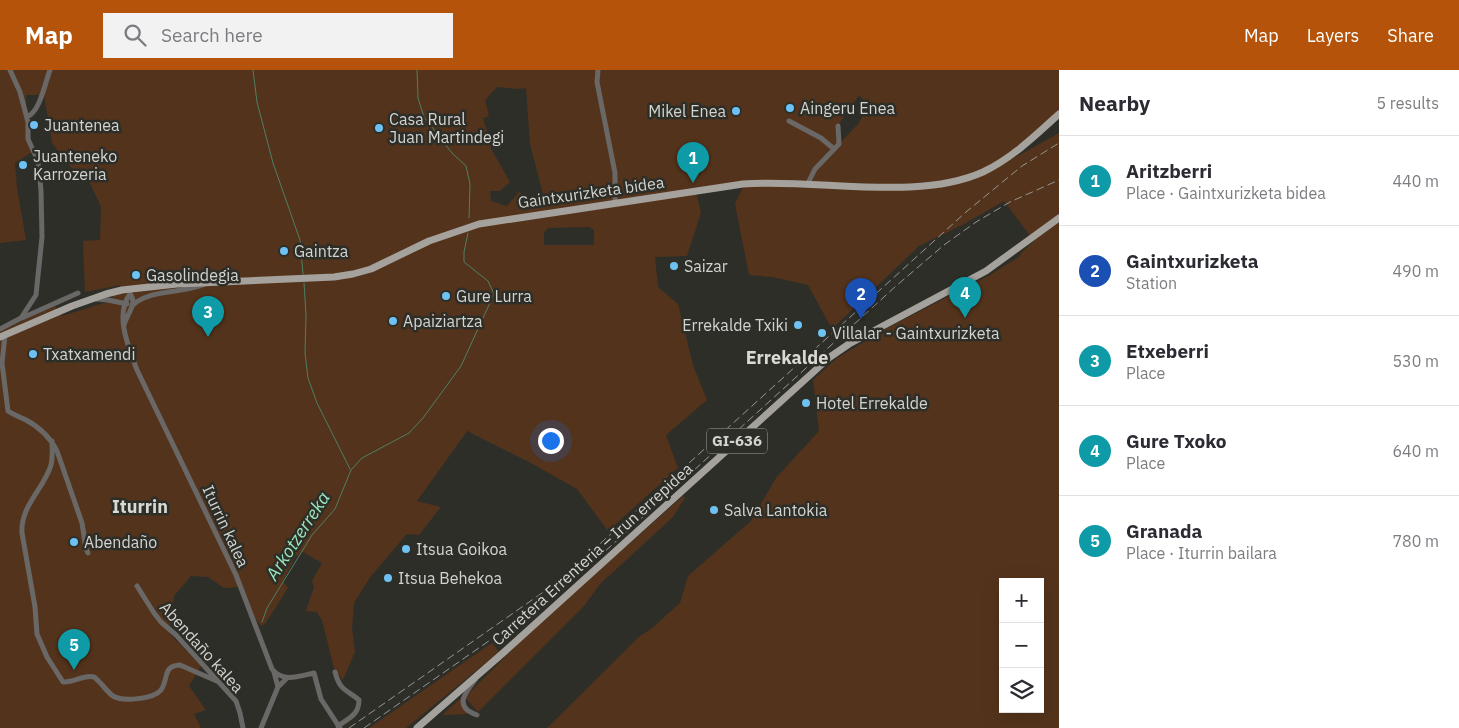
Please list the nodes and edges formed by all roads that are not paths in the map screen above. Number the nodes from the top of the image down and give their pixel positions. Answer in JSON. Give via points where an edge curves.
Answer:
{"nodes":[{"id":1,"x":10,"y":70,"type":"edge"},
{"id":2,"x":50,"y":70,"type":"edge"},
{"id":3,"x":598,"y":70,"type":"edge"},
{"id":4,"x":1059,"y":114,"type":"edge"},
{"id":5,"x":27,"y":117,"type":"junction"},
{"id":6,"x":789,"y":122,"type":"dead end"},
{"id":7,"x":838,"y":126,"type":"dead end"},
{"id":8,"x":834,"y":149,"type":"junction"},
{"id":9,"x":808,"y":183,"type":"junction"},
{"id":10,"x":615,"y":203,"type":"junction"},
{"id":11,"x":1059,"y":218,"type":"edge"},
{"id":12,"x":205,"y":284,"type":"junction"},
{"id":13,"x":154,"y":286,"type":"junction"},
{"id":14,"x":122,"y":290,"type":"junction"},
{"id":15,"x":78,"y":293,"type":"dead end"},
{"id":16,"x":130,"y":294,"type":"junction"},
{"id":17,"x":92,"y":299,"type":"junction"},
{"id":18,"x":113,"y":301,"type":"junction"},
{"id":19,"x":124,"y":304,"type":"junction"},
{"id":20,"x":132,"y":306,"type":"junction"},
{"id":21,"x":21,"y":318,"type":"junction"},
{"id":22,"x":123,"y":318,"type":"junction"},
{"id":23,"x":124,"y":324,"type":"junction"},
{"id":24,"x":2,"y":334,"type":"edge"},
{"id":25,"x":52,"y":441,"type":"junction"},
{"id":26,"x":88,"y":553,"type":"dead end"},
{"id":27,"x":136,"y":586,"type":"dead end"},
{"id":28,"x":274,"y":672,"type":"junction"},
{"id":29,"x":335,"y":672,"type":"dead end"},
{"id":30,"x":480,"y":674,"type":"junction"},
{"id":31,"x":287,"y":678,"type":"junction"},
{"id":32,"x":219,"y":682,"type":"junction"},
{"id":33,"x":278,"y":687,"type":"junction"},
{"id":34,"x":448,"y":701,"type":"junction"},
{"id":35,"x":436,"y":711,"type":"junction"},
{"id":36,"x":477,"y":715,"type":"dead end"},
{"id":37,"x":339,"y":727,"type":"edge"},
{"id":38,"x":243,"y":728,"type":"edge"},
{"id":39,"x":261,"y":728,"type":"edge"},
{"id":40,"x":409,"y":728,"type":"edge"},
{"id":41,"x":417,"y":728,"type":"edge"},
{"id":42,"x":423,"y":728,"type":"edge"}],
"edges":[{"from":1,"to":5,"type":"street"},
{"from":2,"to":5,"type":"street","via":[[37,107]]},
{"from":3,"to":10,"type":"street","via":[[597,82],[615,173]]},
{"from":4,"to":9,"type":"main road","name":"Gaintxurizketa bidea","via":[[1017,152],[969,177],[895,187]]},
{"from":5,"to":21,"type":"street","via":[[28,139],[39,168],[42,237],[36,295]]},
{"from":6,"to":8,"type":"street","via":[[821,138]]},
{"from":7,"to":8,"type":"street","via":[[839,144]]},
{"from":8,"to":9,"type":"street","via":[[815,169]]},
{"from":9,"to":10,"type":"main road","name":"Gaintxurizketa bidea","via":[[744,184]]},
{"from":10,"to":12,"type":"main road","name":"Gaintxurizketa bidea","via":[[479,224],[441,236],[353,274]]},
{"from":11,"to":30,"type":"main road","name":"Carretera Errenteria – Irun errepidea","number":"GI-636","via":[[986,271],[830,357]]},
{"from":12,"to":13,"type":"main road","name":"Gaintxurizketa bidea"},
{"from":12,"to":16,"type":"main road","name":"Gaintxurizketa bidea"},
{"from":12,"to":20,"type":"street","via":[[148,296]]},
{"from":13,"to":14,"type":"main road","name":"Gaintxurizketa bidea"},
{"from":13,"to":16,"type":"main road","name":"Gaintxurizketa bidea"},
{"from":14,"to":16,"type":"main road"},
{"from":14,"to":17,"type":"main road","name":"Gaintxurizketa bidea"},
{"from":15,"to":21,"type":"street"},
{"from":16,"to":17,"type":"main road","name":"Gaintxurizketa bidea"},
{"from":16,"to":19,"type":"street","name":"Iturrin kalea"},
{"from":16,"to":20,"type":"street"},
{"from":17,"to":18,"type":"street"},
{"from":17,"to":24,"type":"main road","name":"Gaintxurizketa bidea"},
{"from":18,"to":19,"type":"street"},
{"from":18,"to":22,"type":"street","name":"Iturrin kalea"},
{"from":19,"to":20,"type":"street"},
{"from":19,"to":22,"type":"street","name":"Iturrin kalea"},
{"from":20,"to":23,"type":"street"},
{"from":21,"to":24,"type":"street"},
{"from":22,"to":23,"type":"street","name":"Iturrin kalea"},
{"from":23,"to":28,"type":"street","name":"Iturrin kalea","via":[[137,370],[236,575]]},
{"from":24,"to":25,"type":"street","via":[[8,411],[45,432]]},
{"from":25,"to":26,"type":"street","via":[[82,524]]},
{"from":25,"to":32,"type":"street","via":[[52,464],[21,522],[37,634],[63,682],[90,676],[115,697],[131,699],[155,695],[161,690],[173,665]]},
{"from":27,"to":32,"type":"street","name":"Abendaño kalea","via":[[154,613]]},
{"from":28,"to":31,"type":"street"},
{"from":28,"to":33,"type":"street","name":"Iturrin kalea"},
{"from":29,"to":37,"type":"street","via":[[338,684],[359,700],[355,714]]},
{"from":30,"to":34,"type":"main road","name":"Carretera Errenteria – Irun errepidea","number":"GI-636"},
{"from":30,"to":36,"type":"street","via":[[463,699],[466,710]]},
{"from":31,"to":33,"type":"street"},
{"from":31,"to":37,"type":"street","via":[[314,673],[321,699]]},
{"from":32,"to":38,"type":"street","name":"Abendaño kalea","via":[[236,701]]},
{"from":33,"to":39,"type":"street"},
{"from":34,"to":35,"type":"main road","name":"Carretera Errenteria – Irun errepidea","number":"GI-636"},
{"from":34,"to":40,"type":"main road"},
{"from":35,"to":41,"type":"main road","name":"Carretera Errenteria – Irun errepidea","number":"GI-636"},
{"from":35,"to":42,"type":"main road","via":[[435,717]]}]}
